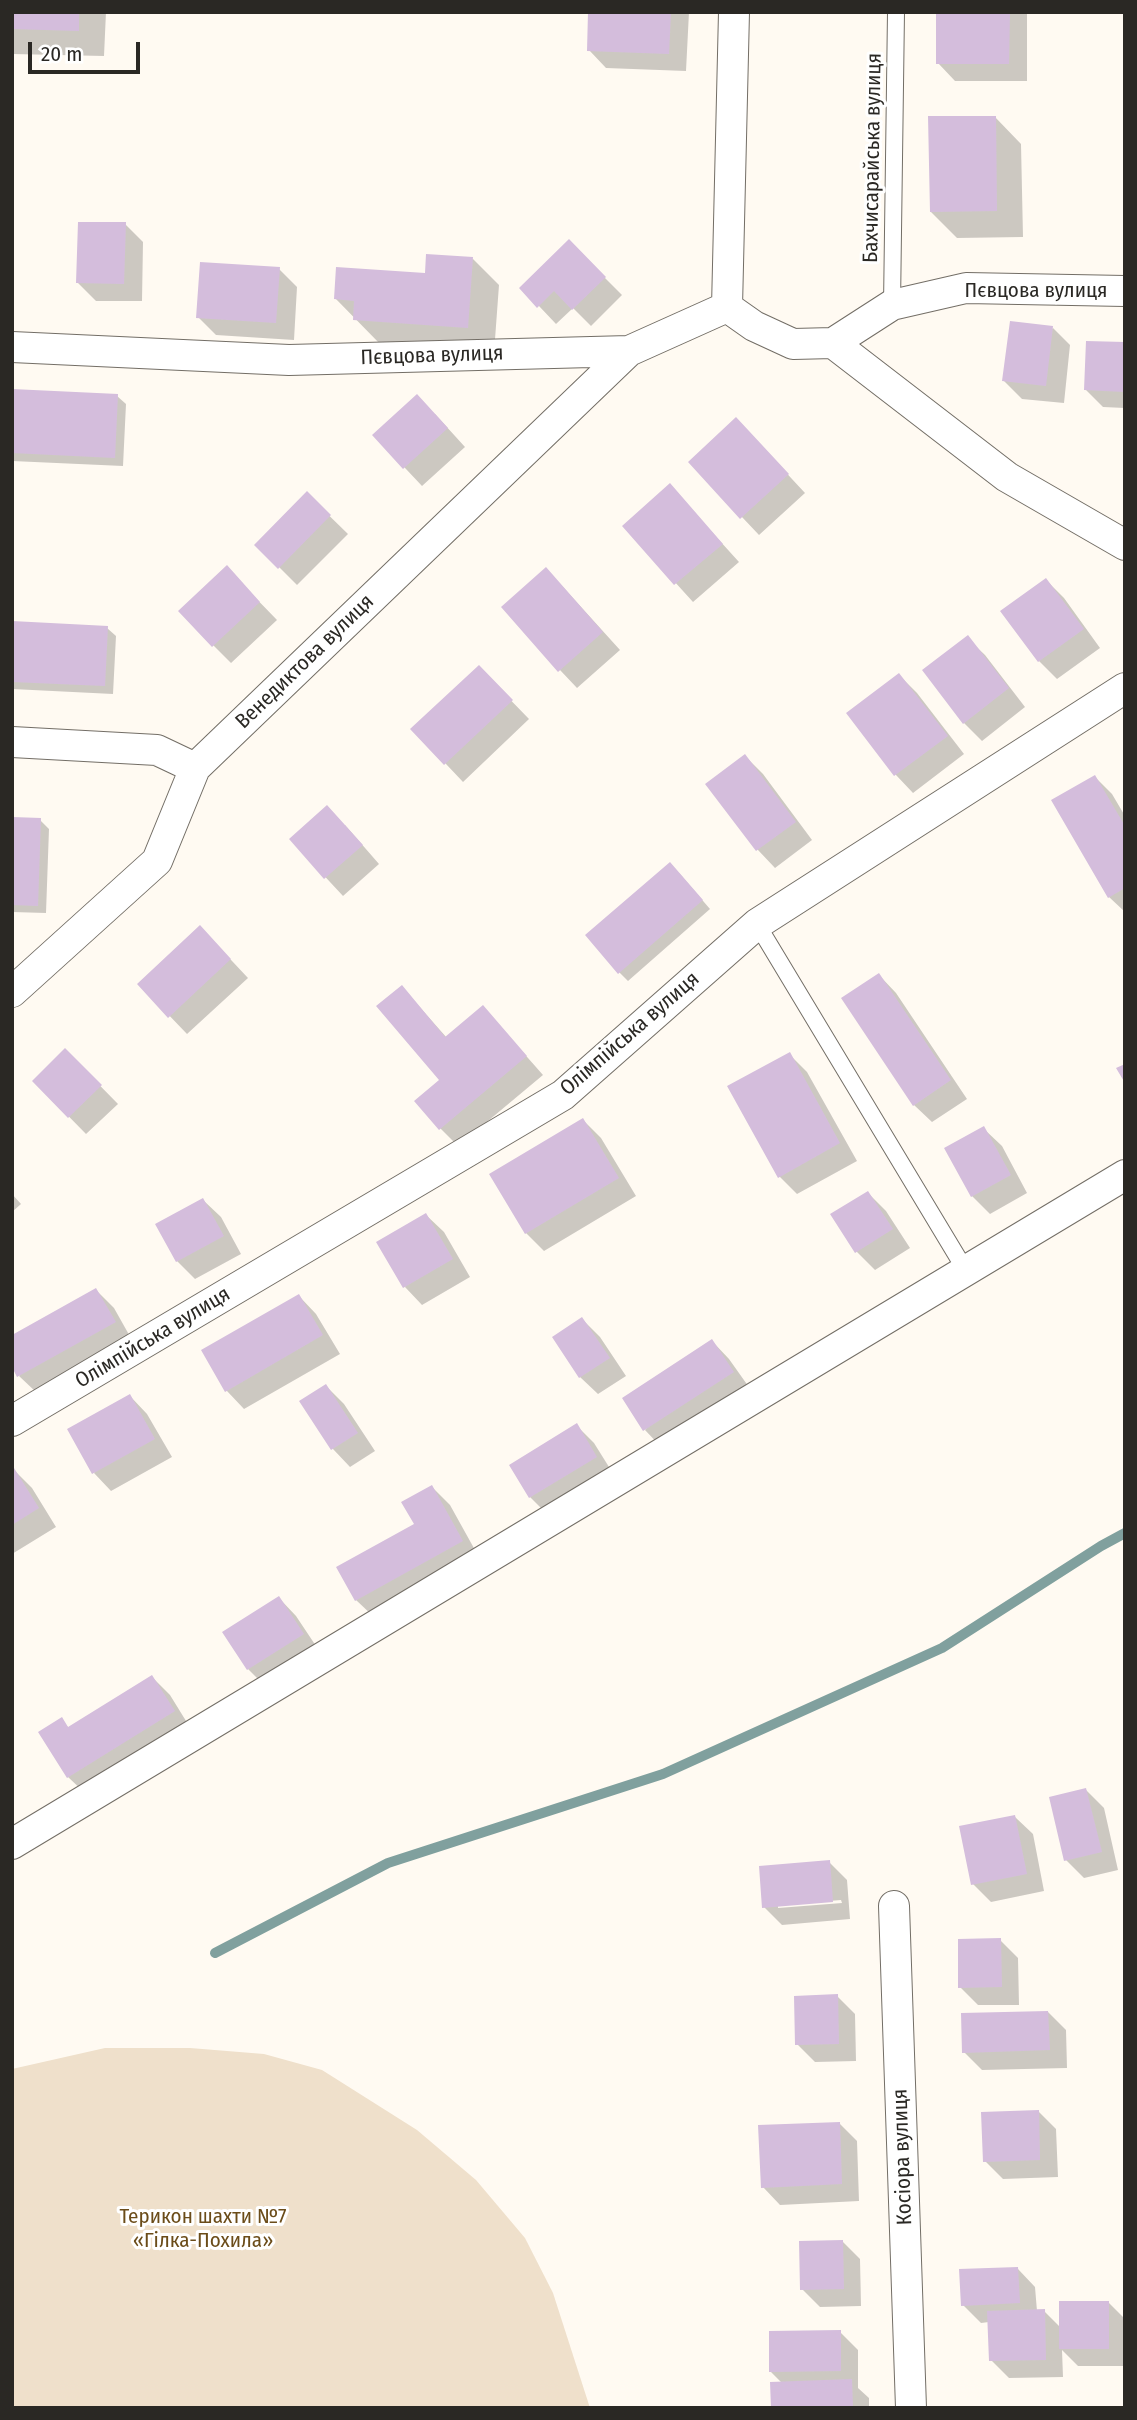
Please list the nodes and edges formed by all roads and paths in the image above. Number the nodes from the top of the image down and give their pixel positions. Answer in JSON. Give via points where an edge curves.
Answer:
{"nodes":[{"id":1,"x":733,"y":12,"type":"edge"},
{"id":2,"x":896,"y":12,"type":"edge"},
{"id":3,"x":1125,"y":291,"type":"edge"},
{"id":4,"x":892,"y":305,"type":"junction"},
{"id":5,"x":727,"y":307,"type":"junction"},
{"id":6,"x":833,"y":343,"type":"junction"},
{"id":7,"x":12,"y":347,"type":"edge"},
{"id":8,"x":629,"y":351,"type":"junction"},
{"id":9,"x":1125,"y":545,"type":"edge"},
{"id":10,"x":1125,"y":688,"type":"edge"},
{"id":11,"x":12,"y":742,"type":"edge"},
{"id":12,"x":195,"y":768,"type":"junction"},
{"id":13,"x":757,"y":924,"type":"junction"},
{"id":14,"x":12,"y":992,"type":"edge"},
{"id":15,"x":1125,"y":1175,"type":"edge"},
{"id":16,"x":966,"y":1270,"type":"junction"},
{"id":17,"x":12,"y":1421,"type":"edge"},
{"id":18,"x":12,"y":1844,"type":"edge"},
{"id":19,"x":894,"y":1906,"type":"dead end"},
{"id":20,"x":911,"y":2408,"type":"edge"}],
"edges":[{"from":1,"to":5,"type":"street"},
{"from":2,"to":4,"type":"lane","name":"Бахчисарайська вулиця"},
{"from":3,"to":4,"type":"street","name":"Пєвцова вулиця","via":[[965,288]]},
{"from":4,"to":6,"type":"street","name":"Пєвцова вулиця"},
{"from":5,"to":6,"type":"street","via":[[793,344]]},
{"from":5,"to":8,"type":"street","name":"Пєвцова вулиця"},
{"from":6,"to":9,"type":"street","via":[[1007,477]]},
{"from":7,"to":8,"type":"street","name":"Пєвцова вулиця","via":[[289,360]]},
{"from":8,"to":12,"type":"street","name":"Венедиктова вулиця"},
{"from":10,"to":13,"type":"street","name":"Олімпійська вулиця"},
{"from":11,"to":12,"type":"street","via":[[157,750]]},
{"from":12,"to":14,"type":"street","name":"Венедиктова вулиця","via":[[157,861]]},
{"from":13,"to":16,"type":"lane"},
{"from":13,"to":17,"type":"street","name":"Олімпійська вулиця","via":[[564,1095]]},
{"from":15,"to":16,"type":"street"},
{"from":16,"to":18,"type":"street"},
{"from":19,"to":20,"type":"street","name":"Косіора вулиця"}]}
